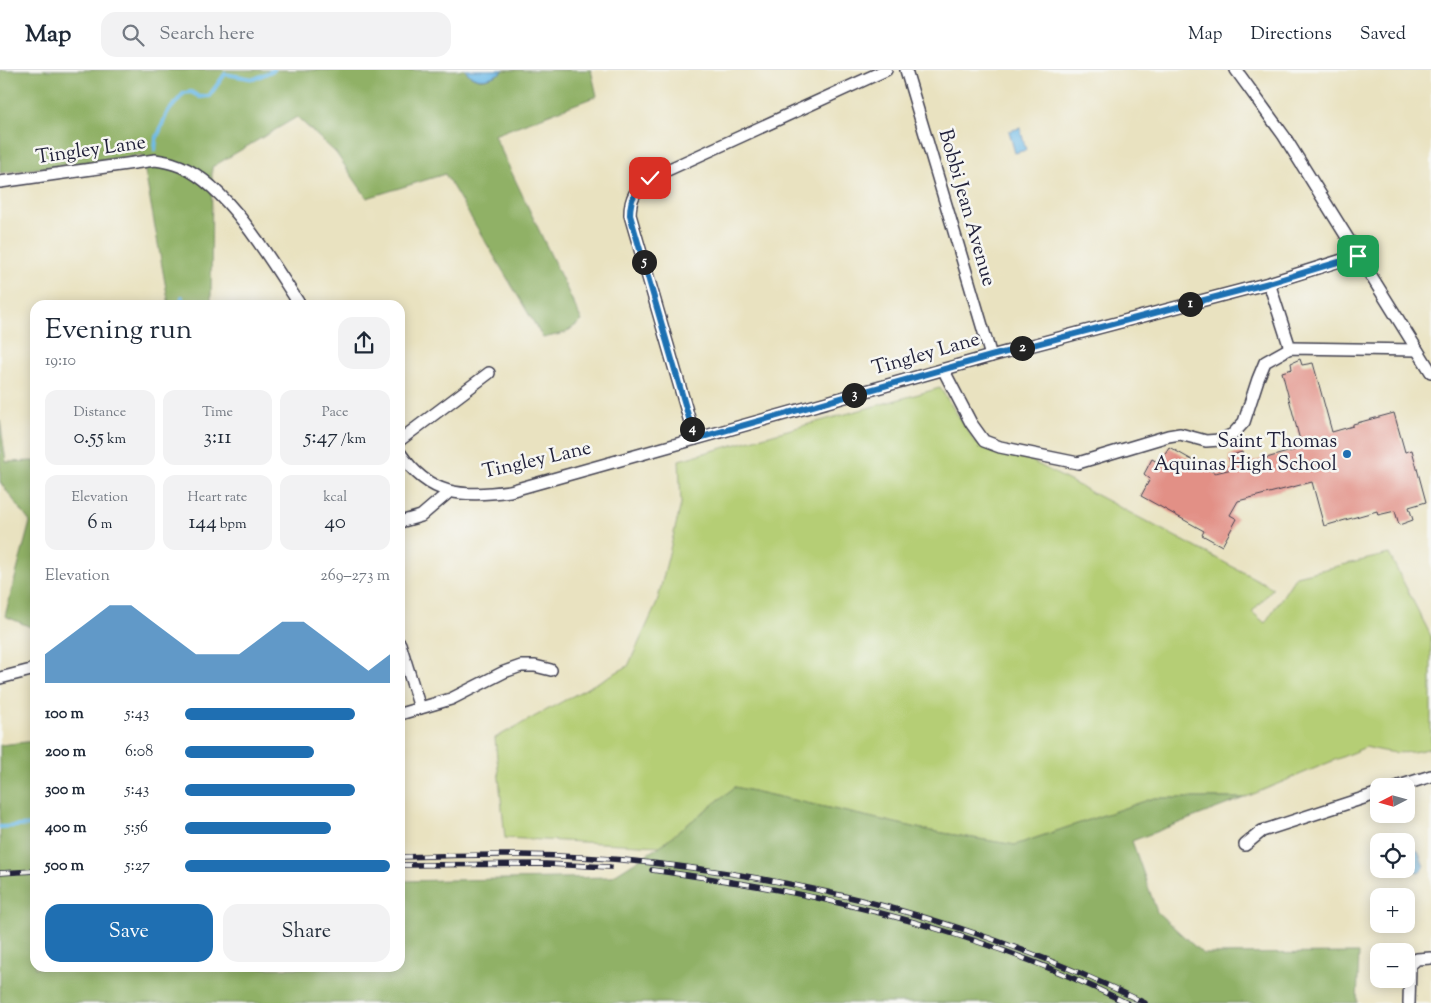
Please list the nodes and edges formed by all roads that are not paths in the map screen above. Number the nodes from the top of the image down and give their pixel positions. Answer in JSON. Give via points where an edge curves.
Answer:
{"nodes":[{"id":1,"x":886,"y":70,"type":"edge"},
{"id":2,"x":906,"y":70,"type":"edge"},
{"id":3,"x":1236,"y":70,"type":"edge"},
{"id":4,"x":0,"y":182,"type":"edge"},
{"id":5,"x":1358,"y":256,"type":"junction"},
{"id":6,"x":1269,"y":283,"type":"junction"},
{"id":7,"x":297,"y":300,"type":"edge"},
{"id":8,"x":1290,"y":348,"type":"junction"},
{"id":9,"x":1417,"y":350,"type":"junction"},
{"id":10,"x":991,"y":356,"type":"junction"},
{"id":11,"x":944,"y":370,"type":"junction"},
{"id":12,"x":1431,"y":372,"type":"edge"},
{"id":13,"x":489,"y":373,"type":"dead end"},
{"id":14,"x":405,"y":436,"type":"edge"},
{"id":15,"x":695,"y":439,"type":"junction"},
{"id":16,"x":405,"y":458,"type":"edge"},
{"id":17,"x":449,"y":492,"type":"junction"},
{"id":18,"x":405,"y":521,"type":"edge"},
{"id":19,"x":405,"y":660,"type":"edge"},
{"id":20,"x":30,"y":669,"type":"edge"},
{"id":21,"x":551,"y":670,"type":"dead end"},
{"id":22,"x":0,"y":678,"type":"edge"},
{"id":23,"x":420,"y":708,"type":"junction"},
{"id":24,"x":405,"y":712,"type":"edge"},
{"id":25,"x":1431,"y":776,"type":"edge"},
{"id":26,"x":1415,"y":781,"type":"edge"},
{"id":27,"x":1370,"y":796,"type":"edge"},
{"id":28,"x":1244,"y":845,"type":"dead end"},
{"id":29,"x":1431,"y":958,"type":"edge"},
{"id":30,"x":1410,"y":1003,"type":"edge"}],
"edges":[{"from":1,"to":15,"type":"street","via":[[650,178],[634,193],[630,215]]},
{"from":2,"to":10,"type":"street","name":"Bobbi Jean Avenue"},
{"from":3,"to":5,"type":"street","via":[[1275,124]]},
{"from":4,"to":7,"type":"street","name":"Tingley Lane","via":[[155,160],[176,164],[220,194]]},
{"from":5,"to":6,"type":"street","name":"Tingley Lane"},
{"from":5,"to":9,"type":"street"},
{"from":6,"to":8,"type":"street"},
{"from":6,"to":10,"type":"street","name":"Tingley Lane"},
{"from":8,"to":9,"type":"street"},
{"from":8,"to":11,"type":"street","via":[[1265,362],[1244,422],[1233,434],[1220,440],[1206,441],[1180,434],[1168,436],[1078,463],[984,441]]},
{"from":9,"to":12,"type":"street"},
{"from":10,"to":11,"type":"street","name":"Tingley Lane"},
{"from":11,"to":15,"type":"street","name":"Tingley Lane"},
{"from":13,"to":14,"type":"street"},
{"from":15,"to":17,"type":"street","name":"Tingley Lane","via":[[510,490],[483,494]]},
{"from":16,"to":17,"type":"street","name":"Tingley Lane","via":[[425,480]]},
{"from":17,"to":18,"type":"street","via":[[421,516]]},
{"from":19,"to":23,"type":"street"},
{"from":20,"to":22,"type":"street"},
{"from":21,"to":23,"type":"street","via":[[521,666],[451,699]]},
{"from":23,"to":24,"type":"street"},
{"from":25,"to":26,"type":"street"},
{"from":27,"to":28,"type":"street","via":[[1262,831]]},
{"from":29,"to":30,"type":"street","via":[[1417,959],[1410,965]]}]}
